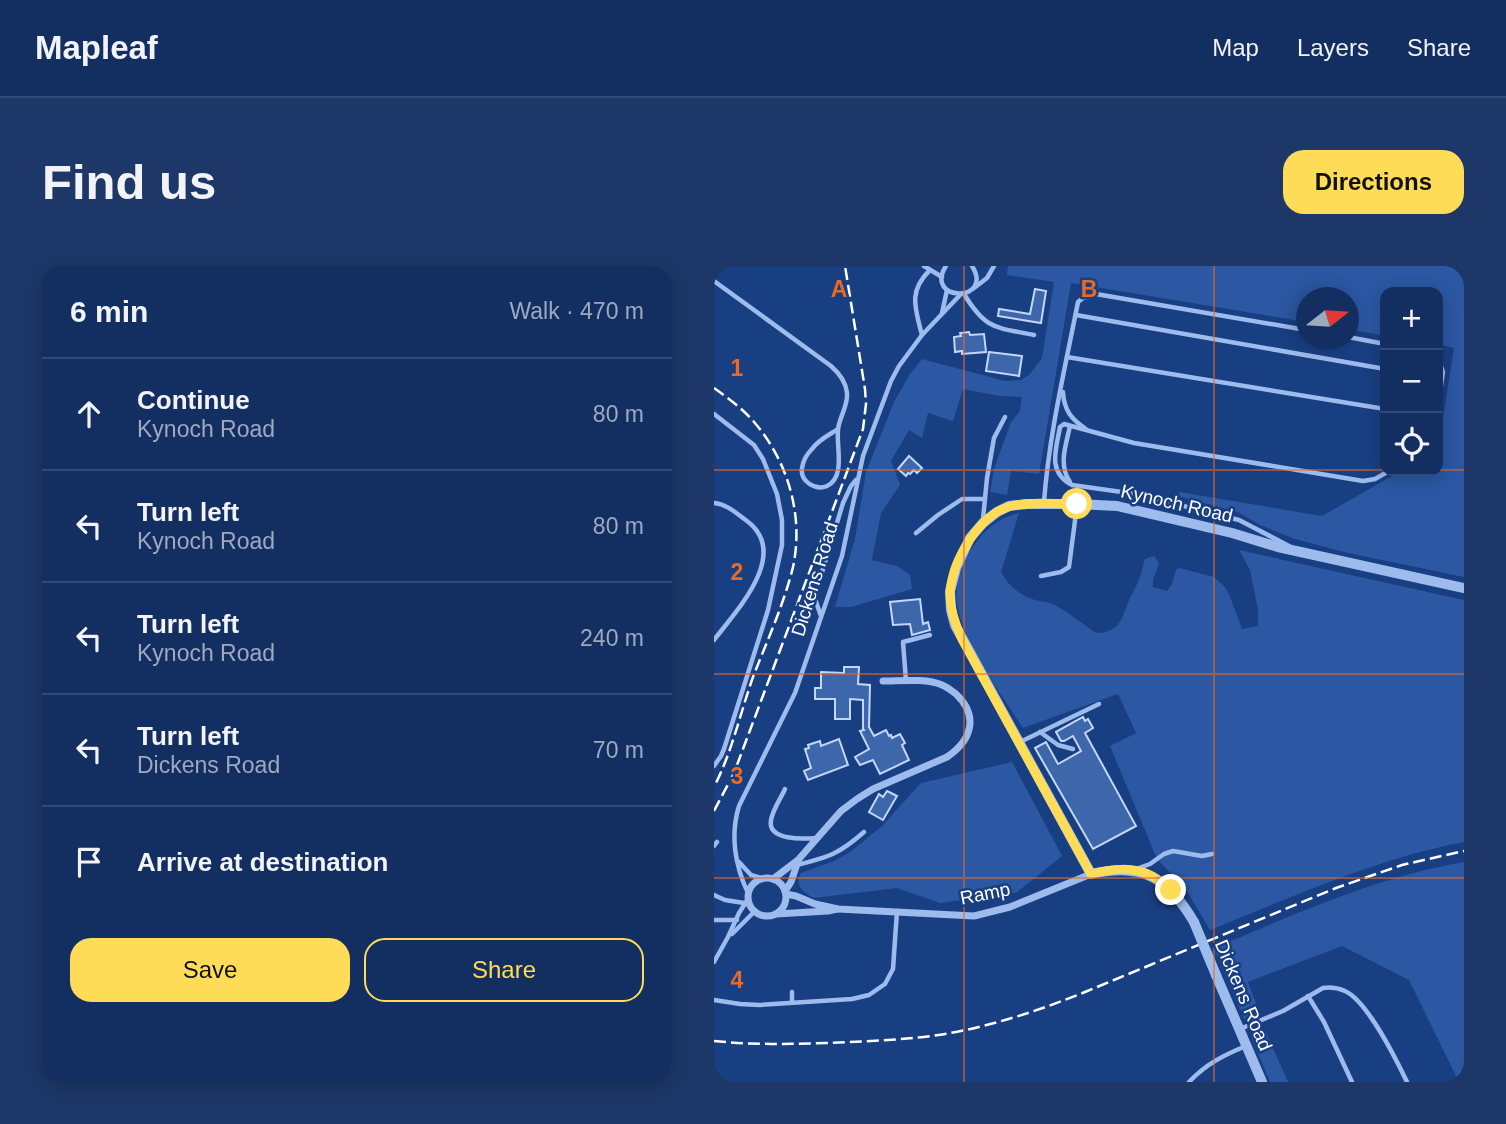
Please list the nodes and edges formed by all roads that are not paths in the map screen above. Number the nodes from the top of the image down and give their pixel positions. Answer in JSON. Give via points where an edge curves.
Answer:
{"nodes":[{"id":1,"x":924,"y":266,"type":"edge"},
{"id":2,"x":945,"y":266,"type":"edge"},
{"id":3,"x":972,"y":266,"type":"edge"},
{"id":4,"x":994,"y":266,"type":"edge"},
{"id":5,"x":930,"y":270,"type":"junction"},
{"id":6,"x":942,"y":277,"type":"junction"},
{"id":7,"x":714,"y":281,"type":"edge"},
{"id":8,"x":973,"y":288,"type":"junction"},
{"id":9,"x":947,"y":290,"type":"junction"},
{"id":10,"x":962,"y":294,"type":"junction"},
{"id":11,"x":942,"y":314,"type":"junction"},
{"id":12,"x":1076,"y":316,"type":"junction"},
{"id":13,"x":1296,"y":328,"type":"edge"},
{"id":14,"x":922,"y":335,"type":"junction"},
{"id":15,"x":1034,"y":335,"type":"dead end"},
{"id":16,"x":1359,"y":339,"type":"edge"},
{"id":17,"x":1380,"y":343,"type":"edge"},
{"id":18,"x":1067,"y":357,"type":"junction"},
{"id":19,"x":1380,"y":368,"type":"edge"},
{"id":20,"x":1062,"y":384,"type":"junction"},
{"id":21,"x":1380,"y":408,"type":"edge"},
{"id":22,"x":714,"y":414,"type":"edge"},
{"id":23,"x":1005,"y":416,"type":"dead end"},
{"id":24,"x":1070,"y":426,"type":"junction"},
{"id":25,"x":838,"y":429,"type":"junction"},
{"id":26,"x":1090,"y":431,"type":"junction"},
{"id":27,"x":1380,"y":476,"type":"edge"},
{"id":28,"x":857,"y":479,"type":"junction"},
{"id":29,"x":1072,"y":485,"type":"junction"},
{"id":30,"x":985,"y":499,"type":"junction"},
{"id":31,"x":714,"y":503,"type":"edge"},
{"id":32,"x":1043,"y":504,"type":"junction"},
{"id":33,"x":1077,"y":504,"type":"junction"},
{"id":34,"x":983,"y":523,"type":"junction"},
{"id":35,"x":916,"y":533,"type":"dead end"},
{"id":36,"x":1295,"y":551,"type":"junction"},
{"id":37,"x":1041,"y":576,"type":"dead end"},
{"id":38,"x":1464,"y":588,"type":"edge"},
{"id":39,"x":821,"y":617,"type":"junction"},
{"id":40,"x":930,"y":635,"type":"dead end"},
{"id":41,"x":714,"y":640,"type":"edge"},
{"id":42,"x":883,"y":681,"type":"dead end"},
{"id":43,"x":906,"y":681,"type":"junction"},
{"id":44,"x":1098,"y":704,"type":"dead end"},
{"id":45,"x":1040,"y":732,"type":"junction"},
{"id":46,"x":1019,"y":742,"type":"junction"},
{"id":47,"x":1073,"y":749,"type":"dead end"},
{"id":48,"x":714,"y":766,"type":"edge"},
{"id":49,"x":785,"y":789,"type":"dead end"},
{"id":50,"x":864,"y":832,"type":"dead end"},
{"id":51,"x":817,"y":838,"type":"junction"},
{"id":52,"x":1212,"y":854,"type":"dead end"},
{"id":53,"x":738,"y":861,"type":"junction"},
{"id":54,"x":797,"y":863,"type":"junction"},
{"id":55,"x":1132,"y":870,"type":"junction"},
{"id":56,"x":1091,"y":874,"type":"junction"},
{"id":57,"x":761,"y":878,"type":"junction"},
{"id":58,"x":774,"y":878,"type":"junction"},
{"id":59,"x":785,"y":892,"type":"junction"},
{"id":60,"x":714,"y":895,"type":"edge"},
{"id":61,"x":747,"y":898,"type":"junction"},
{"id":62,"x":838,"y":909,"type":"junction"},
{"id":63,"x":755,"y":911,"type":"junction"},
{"id":64,"x":897,"y":911,"type":"junction"},
{"id":65,"x":774,"y":914,"type":"junction"},
{"id":66,"x":714,"y":919,"type":"edge"},
{"id":67,"x":735,"y":920,"type":"junction"},
{"id":68,"x":745,"y":921,"type":"junction"},
{"id":69,"x":729,"y":937,"type":"junction"},
{"id":70,"x":717,"y":950,"type":"edge"},
{"id":71,"x":714,"y":962,"type":"edge"},
{"id":72,"x":793,"y":992,"type":"dead end"},
{"id":73,"x":1308,"y":996,"type":"junction"},
{"id":74,"x":714,"y":1000,"type":"edge"},
{"id":75,"x":792,"y":1002,"type":"junction"},
{"id":76,"x":1239,"y":1029,"type":"junction"},
{"id":77,"x":1246,"y":1046,"type":"junction"},
{"id":78,"x":1189,"y":1082,"type":"edge"},
{"id":79,"x":1262,"y":1082,"type":"edge"},
{"id":80,"x":1352,"y":1082,"type":"edge"},
{"id":81,"x":1407,"y":1082,"type":"edge"}],
"edges":[{"from":1,"to":5,"type":"lane"},
{"from":2,"to":6,"type":"lane"},
{"from":3,"to":8,"type":"lane","via":[[976,272]]},
{"from":4,"to":8,"type":"lane","via":[[988,278]]},
{"from":5,"to":6,"type":"lane"},
{"from":5,"to":14,"type":"lane","via":[[916,292]]},
{"from":6,"to":9,"type":"lane"},
{"from":7,"to":25,"type":"lane","via":[[838,372],[847,398]]},
{"from":8,"to":10,"type":"lane","name":"Dickens Road"},
{"from":9,"to":10,"type":"lane"},
{"from":9,"to":11,"type":"lane"},
{"from":10,"to":11,"type":"lane","name":"Dickens Road"},
{"from":10,"to":15,"type":"lane","via":[[989,324]]},
{"from":11,"to":14,"type":"lane","name":"Dickens Road"},
{"from":12,"to":13,"type":"lane","via":[[1078,302],[1096,294]]},
{"from":12,"to":18,"type":"lane"},
{"from":12,"to":19,"type":"lane"},
{"from":14,"to":28,"type":"lane","name":"Dickens Road","via":[[891,381]]},
{"from":16,"to":17,"type":"lane"},
{"from":18,"to":20,"type":"lane"},
{"from":18,"to":21,"type":"lane"},
{"from":20,"to":26,"type":"lane","via":[[1067,411]]},
{"from":20,"to":32,"type":"lane"},
{"from":22,"to":48,"type":"lane","via":[[754,445],[763,458],[778,494],[782,520],[768,610],[724,749]]},
{"from":23,"to":30,"type":"lane","via":[[994,438]]},
{"from":24,"to":26,"type":"lane"},
{"from":24,"to":29,"type":"lane","via":[[1063,461]]},
{"from":24,"to":29,"type":"lane","via":[[1060,427],[1055,463],[1059,475]]},
{"from":25,"to":25,"type":"lane","via":[[836,477],[830,485],[814,487],[801,471],[805,459]]},
{"from":26,"to":27,"type":"lane","via":[[1134,443],[1363,481]]},
{"from":28,"to":39,"type":"lane","name":"Dickens Road","via":[[842,556]]},
{"from":28,"to":39,"type":"lane","via":[[843,503],[816,592]]},
{"from":29,"to":36,"type":"lane","via":[[1136,494],[1239,520]]},
{"from":30,"to":34,"type":"lane"},
{"from":30,"to":35,"type":"lane","via":[[962,499]]},
{"from":31,"to":41,"type":"lane","via":[[725,505],[760,533],[764,559],[758,578]]},
{"from":32,"to":33,"type":"street","name":"Kynoch Road"},
{"from":32,"to":34,"type":"street","name":"Kynoch Road","via":[[1009,506]]},
{"from":33,"to":36,"type":"street","name":"Kynoch Road","via":[[1117,506]]},
{"from":33,"to":37,"type":"lane","via":[[1069,567]]},
{"from":34,"to":46,"type":"street","name":"Kynoch Road","via":[[956,568],[951,610],[962,639]]},
{"from":36,"to":38,"type":"street","name":"Kynoch Road"},
{"from":39,"to":53,"type":"lane","name":"Dickens Road","via":[[795,693],[739,806],[733,836]]},
{"from":40,"to":43,"type":"lane","via":[[903,642]]},
{"from":42,"to":43,"type":"street"},
{"from":43,"to":51,"type":"street","via":[[932,682],[950,689],[966,705],[971,725],[968,734],[947,757],[858,799]]},
{"from":44,"to":45,"type":"lane"},
{"from":45,"to":46,"type":"lane"},
{"from":45,"to":47,"type":"lane"},
{"from":46,"to":56,"type":"street","name":"Kynoch Road"},
{"from":49,"to":51,"type":"lane","via":[[772,816],[772,828],[787,838]]},
{"from":50,"to":54,"type":"lane","via":[[831,856]]},
{"from":51,"to":54,"type":"street"},
{"from":52,"to":55,"type":"lane","via":[[1173,851]]},
{"from":53,"to":57,"type":"lane","via":[[751,875]]},
{"from":53,"to":61,"type":"lane","name":"Dickens Road"},
{"from":54,"to":58,"type":"street"},
{"from":54,"to":59,"type":"street"},
{"from":55,"to":56,"type":"street","name":"Dickens Road"},
{"from":55,"to":76,"type":"street","name":"Dickens Road","bridge":true,"via":[[1152,876],[1184,905]]},
{"from":56,"to":64,"type":"street","name":"Ramp","via":[[1010,907],[974,916]]},
{"from":57,"to":58,"type":"street"},
{"from":57,"to":61,"type":"street"},
{"from":58,"to":59,"type":"street"},
{"from":59,"to":62,"type":"street","name":"Ramp"},
{"from":59,"to":65,"type":"street","via":[[784,905]]},
{"from":60,"to":61,"type":"lane","via":[[725,900]]},
{"from":61,"to":63,"type":"street"},
{"from":61,"to":67,"type":"lane"},
{"from":62,"to":64,"type":"street","name":"Ramp"},
{"from":62,"to":65,"type":"street","name":"Ramp"},
{"from":63,"to":65,"type":"street"},
{"from":63,"to":68,"type":"lane"},
{"from":64,"to":75,"type":"lane","via":[[893,969],[877,991],[852,999]]},
{"from":66,"to":67,"type":"lane"},
{"from":67,"to":68,"type":"lane"},
{"from":67,"to":69,"type":"lane"},
{"from":68,"to":69,"type":"lane"},
{"from":69,"to":70,"type":"lane"},
{"from":70,"to":71,"type":"lane"},
{"from":72,"to":75,"type":"lane"},
{"from":73,"to":76,"type":"lane"},
{"from":73,"to":80,"type":"lane"},
{"from":73,"to":81,"type":"lane","via":[[1330,987],[1357,1000]]},
{"from":74,"to":75,"type":"lane"},
{"from":76,"to":77,"type":"street","name":"Dickens Road"},
{"from":77,"to":78,"type":"lane","via":[[1209,1063]]},
{"from":77,"to":79,"type":"street","name":"Dickens Road"}]}
